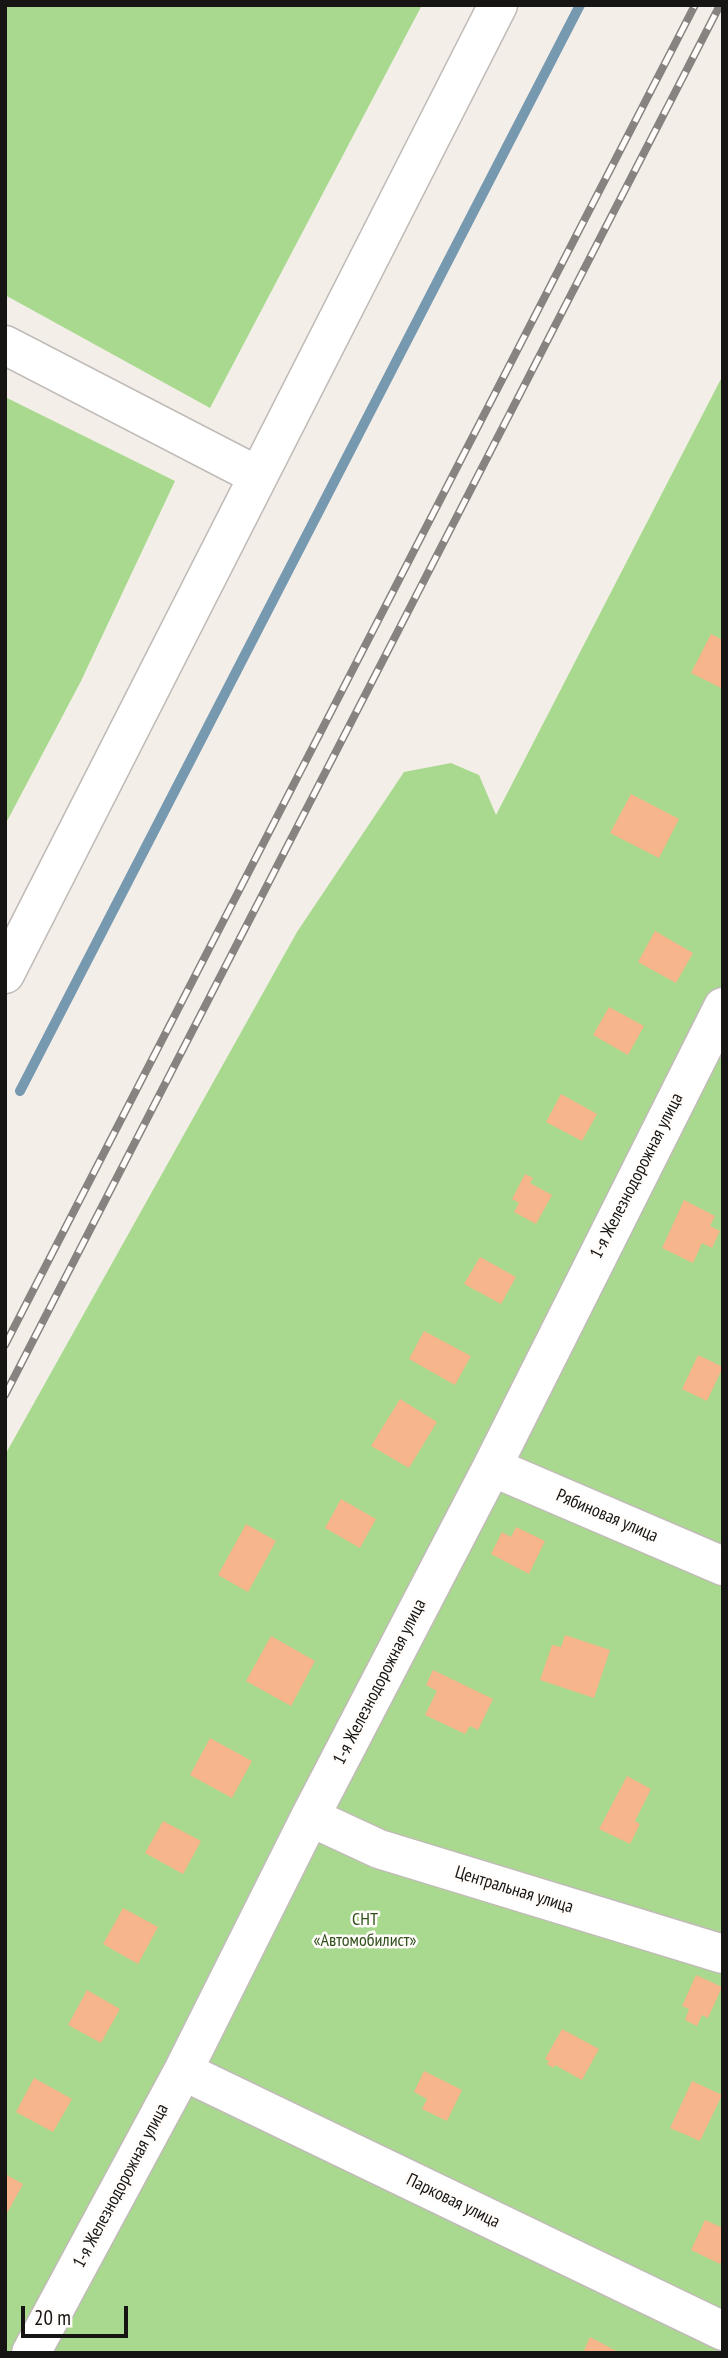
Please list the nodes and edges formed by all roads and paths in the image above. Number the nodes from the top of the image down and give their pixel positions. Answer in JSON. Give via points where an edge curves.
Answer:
{"nodes":[{"id":1,"x":498,"y":5,"type":"edge"},
{"id":2,"x":5,"y":345,"type":"edge"},
{"id":3,"x":258,"y":475,"type":"junction"},
{"id":4,"x":5,"y":974,"type":"edge"},
{"id":5,"x":723,"y":1007,"type":"edge"},
{"id":6,"x":708,"y":1067,"type":"edge"},
{"id":7,"x":492,"y":1467,"type":"junction"},
{"id":8,"x":723,"y":1566,"type":"edge"},
{"id":9,"x":310,"y":1817,"type":"junction"},
{"id":10,"x":723,"y":1954,"type":"edge"},
{"id":11,"x":183,"y":2071,"type":"junction"},
{"id":12,"x":723,"y":2331,"type":"edge"},
{"id":13,"x":31,"y":2353,"type":"edge"}],
"edges":[{"from":1,"to":3,"type":"street"},
{"from":2,"to":3,"type":"street"},
{"from":3,"to":4,"type":"street"},
{"from":5,"to":6,"type":"street","name":"1-я Железнодорожная улица"},
{"from":6,"to":7,"type":"street","name":"1-я Железнодорожная улица"},
{"from":7,"to":8,"type":"street","name":"Рябиновая улица"},
{"from":7,"to":9,"type":"street","name":"1-я Железнодорожная улица"},
{"from":9,"to":10,"type":"street","name":"Центральная улица","via":[[379,1849]]},
{"from":9,"to":11,"type":"street","name":"1-я Железнодорожная улица"},
{"from":11,"to":12,"type":"street","name":"Парковая улица"},
{"from":11,"to":13,"type":"street","name":"1-я Железнодорожная улица"}]}
